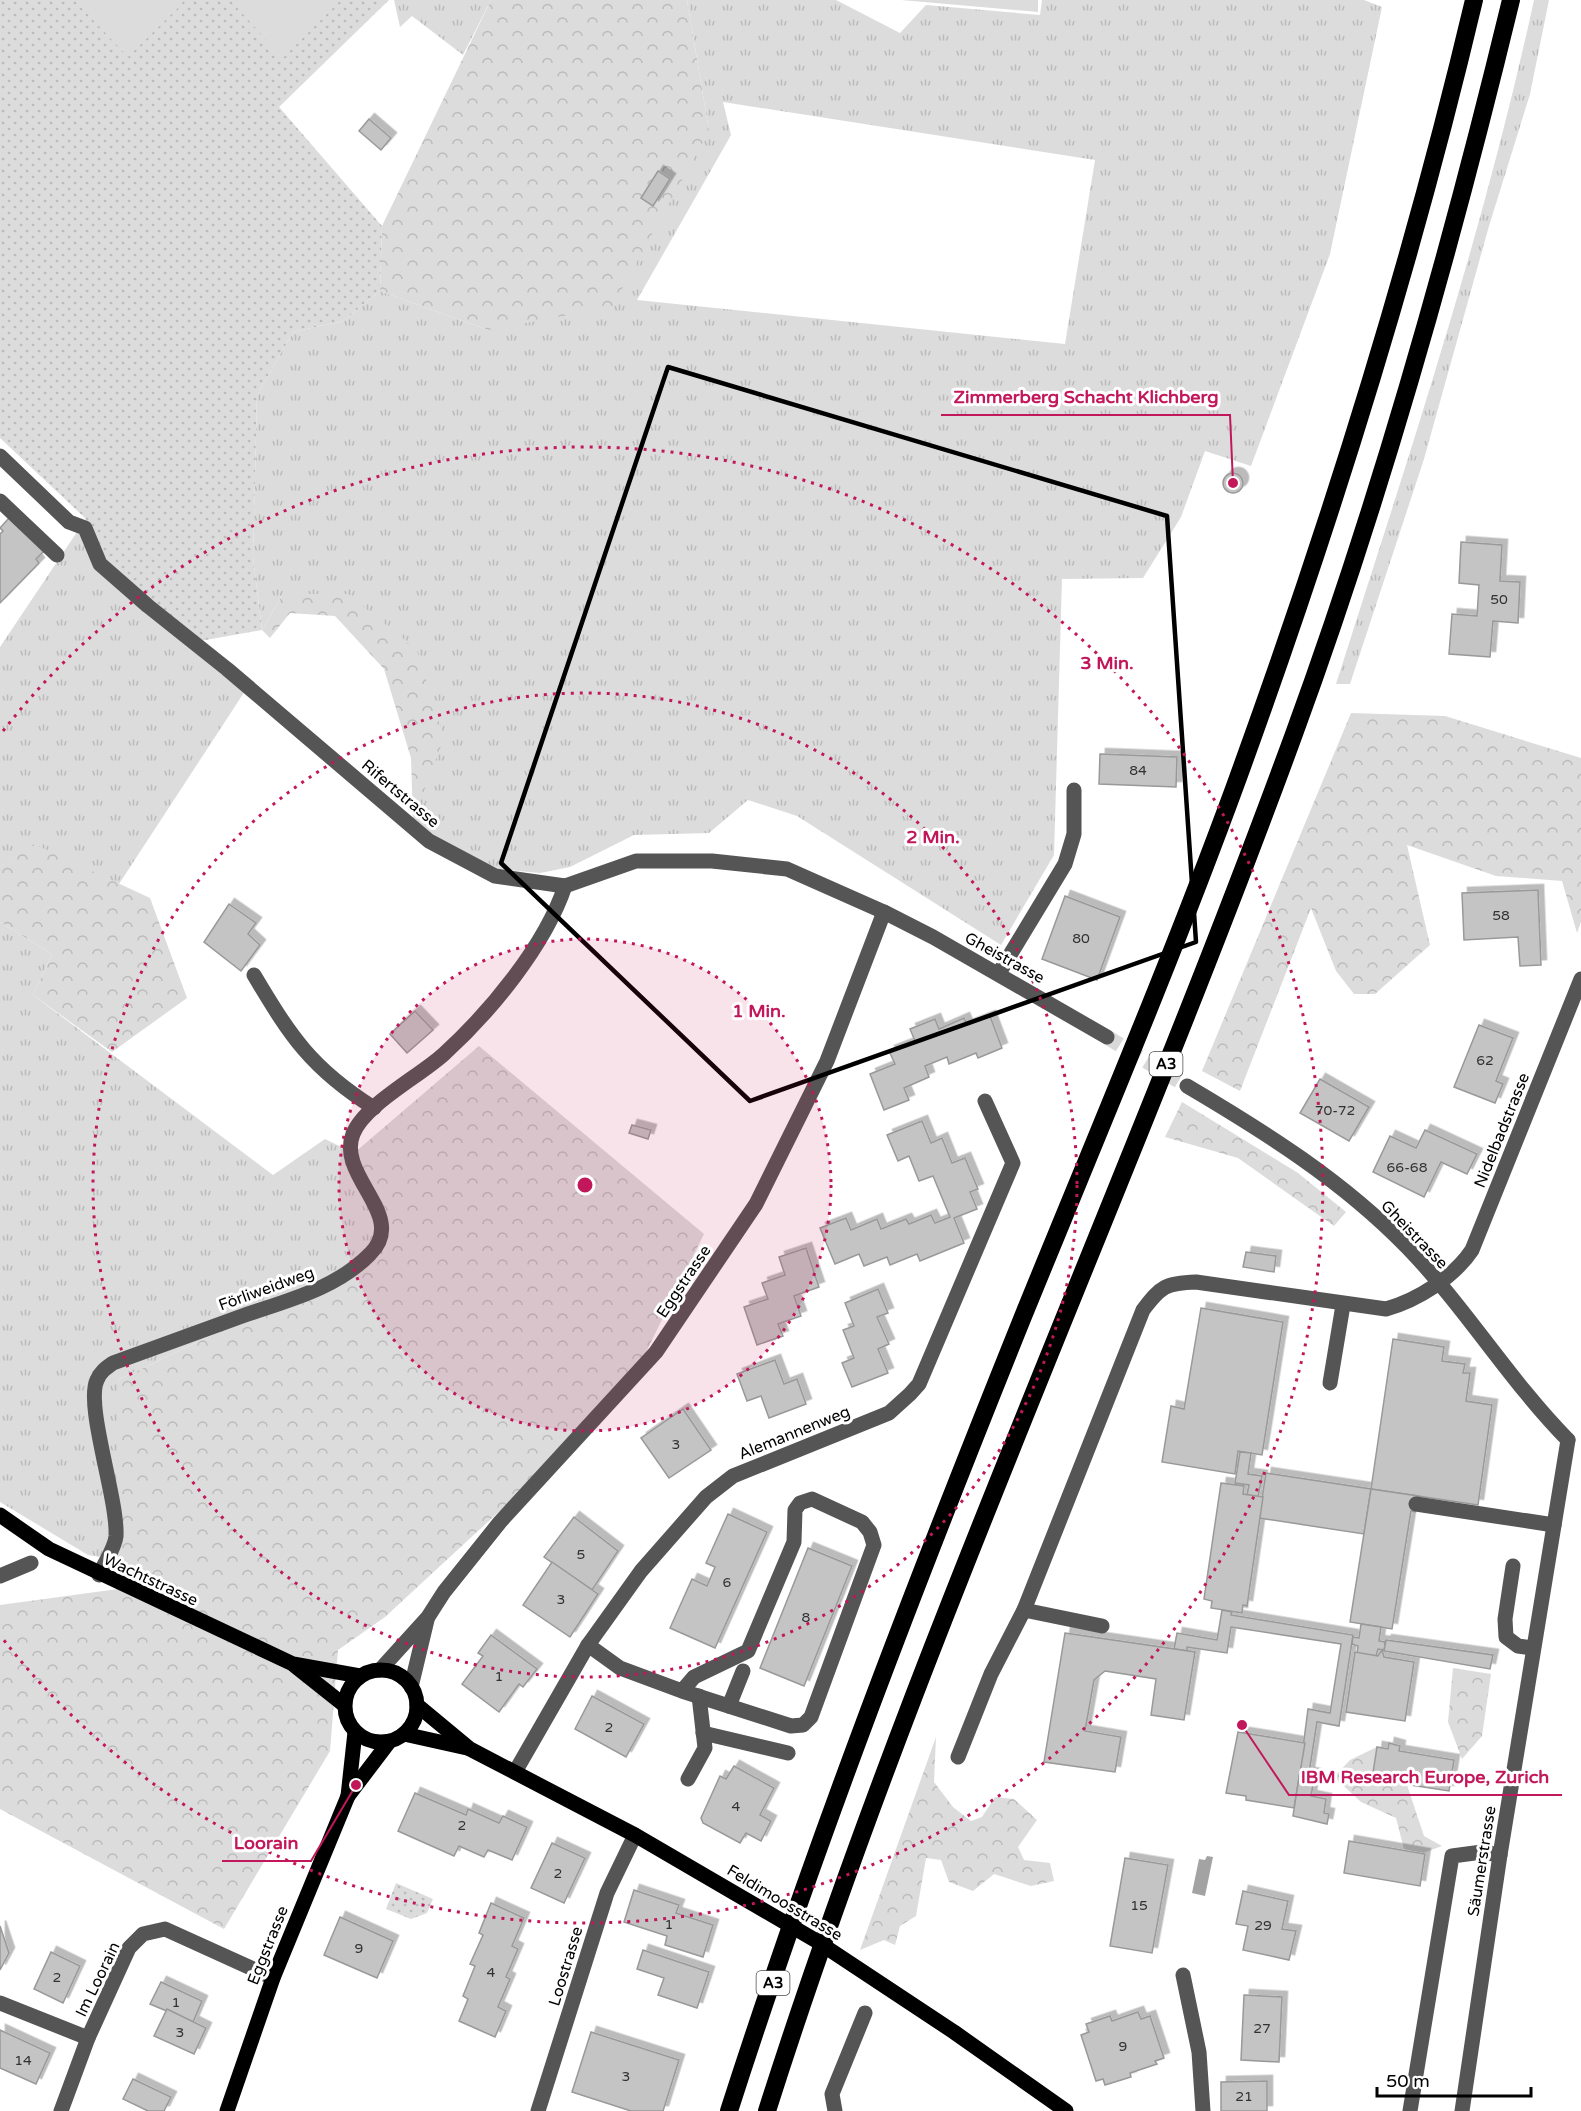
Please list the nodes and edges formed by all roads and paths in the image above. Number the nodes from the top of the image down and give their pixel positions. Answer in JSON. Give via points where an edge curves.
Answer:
{"nodes":[{"id":1,"x":1474,"y":0,"type":"edge"},
{"id":2,"x":1512,"y":0,"type":"edge"},
{"id":3,"x":0,"y":456,"type":"edge"},
{"id":4,"x":0,"y":501,"type":"edge"},
{"id":5,"x":57,"y":555,"type":"dead end"},
{"id":6,"x":1074,"y":790,"type":"dead end"},
{"id":7,"x":565,"y":886,"type":"junction"},
{"id":8,"x":884,"y":912,"type":"junction"},
{"id":9,"x":999,"y":973,"type":"junction"},
{"id":10,"x":254,"y":975,"type":"dead end"},
{"id":11,"x":1581,"y":979,"type":"edge"},
{"id":12,"x":1107,"y":1037,"type":"tunnel mouth"},
{"id":13,"x":1187,"y":1086,"type":"tunnel mouth"},
{"id":14,"x":986,"y":1101,"type":"dead end"},
{"id":15,"x":374,"y":1108,"type":"junction"},
{"id":16,"x":1438,"y":1283,"type":"junction"},
{"id":17,"x":1343,"y":1305,"type":"junction"},
{"id":18,"x":1330,"y":1383,"type":"dead end"},
{"id":19,"x":1575,"y":1436,"type":"edge"},
{"id":20,"x":1416,"y":1504,"type":"dead end"},
{"id":21,"x":0,"y":1515,"type":"edge"},
{"id":22,"x":1554,"y":1525,"type":"junction"},
{"id":23,"x":31,"y":1563,"type":"dead end"},
{"id":24,"x":1513,"y":1566,"type":"dead end"},
{"id":25,"x":99,"y":1575,"type":"junction"},
{"id":26,"x":0,"y":1576,"type":"edge"},
{"id":27,"x":1024,"y":1610,"type":"junction"},
{"id":28,"x":428,"y":1617,"type":"junction"},
{"id":29,"x":1102,"y":1626,"type":"dead end"},
{"id":30,"x":588,"y":1645,"type":"junction"},
{"id":31,"x":1533,"y":1648,"type":"junction"},
{"id":32,"x":293,"y":1664,"type":"junction"},
{"id":33,"x":380,"y":1670,"type":"junction"},
{"id":34,"x":743,"y":1671,"type":"dead end"},
{"id":35,"x":360,"y":1676,"type":"junction"},
{"id":36,"x":411,"y":1687,"type":"junction"},
{"id":37,"x":682,"y":1691,"type":"junction"},
{"id":38,"x":699,"y":1696,"type":"junction"},
{"id":39,"x":344,"y":1705,"type":"junction"},
{"id":40,"x":417,"y":1705,"type":"junction"},
{"id":41,"x":729,"y":1706,"type":"junction"},
{"id":42,"x":355,"y":1732,"type":"junction"},
{"id":43,"x":703,"y":1733,"type":"junction"},
{"id":44,"x":404,"y":1734,"type":"junction"},
{"id":45,"x":389,"y":1742,"type":"junction"},
{"id":46,"x":470,"y":1749,"type":"junction"},
{"id":47,"x":788,"y":1754,"type":"dead end"},
{"id":48,"x":958,"y":1757,"type":"dead end"},
{"id":49,"x":515,"y":1772,"type":"junction"},
{"id":50,"x":688,"y":1779,"type":"dead end"},
{"id":51,"x":348,"y":1796,"type":"junction"},
{"id":52,"x":635,"y":1835,"type":"junction"},
{"id":53,"x":1500,"y":1855,"type":"junction"},
{"id":54,"x":1183,"y":1975,"type":"dead end"},
{"id":55,"x":273,"y":1978,"type":"junction"},
{"id":56,"x":0,"y":2003,"type":"edge"},
{"id":57,"x":865,"y":2013,"type":"dead end"},
{"id":58,"x":88,"y":2038,"type":"junction"},
{"id":59,"x":61,"y":2111,"type":"edge"},
{"id":60,"x":227,"y":2111,"type":"edge"},
{"id":61,"x":538,"y":2111,"type":"edge"},
{"id":62,"x":729,"y":2111,"type":"edge"},
{"id":63,"x":766,"y":2111,"type":"edge"},
{"id":64,"x":835,"y":2111,"type":"edge"},
{"id":65,"x":1066,"y":2111,"type":"edge"},
{"id":66,"x":1203,"y":2111,"type":"edge"},
{"id":67,"x":1410,"y":2111,"type":"edge"},
{"id":68,"x":1462,"y":2111,"type":"edge"}],
"edges":[{"from":1,"to":62,"type":"highway","number":"A3","via":[[1395,299],[1288,637],[1169,958],[891,1653]]},
{"from":2,"to":63,"type":"highway","number":"A3","via":[[1418,356],[1316,672],[1214,944],[948,1605]]},
{"from":3,"to":7,"type":"street","name":"Rifertstrasse","via":[[69,522],[85,528],[96,557],[108,572],[429,841],[495,876]]},
{"from":4,"to":5,"type":"street"},
{"from":6,"to":9,"type":"street","via":[[1074,834],[1065,864]]},
{"from":7,"to":8,"type":"street","name":"Rifertstrasse","via":[[636,861],[712,861],[787,869]]},
{"from":7,"to":15,"type":"street","name":"Förliweidweg","via":[[559,905],[524,961],[481,1017],[443,1055]]},
{"from":8,"to":9,"type":"street","name":"Gheistrasse"},
{"from":8,"to":28,"type":"street","name":"Eggstrasse","via":[[826,1061],[756,1204],[656,1352],[500,1522]]},
{"from":9,"to":12,"type":"street","name":"Gheistrasse"},
{"from":10,"to":15,"type":"street","via":[[286,1030],[316,1065]]},
{"from":11,"to":16,"type":"street","name":"Nidelbadstrasse","via":[[1472,1250],[1459,1267]]},
{"from":13,"to":16,"type":"street","name":"Gheistrasse","via":[[1285,1146],[1339,1186],[1390,1230]]},
{"from":14,"to":30,"type":"street","name":"Alemannenweg","via":[[1013,1163],[919,1384],[890,1413],[733,1476],[706,1497],[641,1571]]},
{"from":15,"to":25,"type":"street","name":"Förliweidweg","via":[[353,1133],[349,1150],[383,1230],[370,1255],[329,1285],[113,1363],[97,1380],[94,1405],[108,1469],[116,1538]]},
{"from":16,"to":17,"type":"street","name":"Nidelbadstrasse","via":[[1386,1309]]},
{"from":16,"to":19,"type":"street","name":"Gheistrasse","via":[[1537,1408]]},
{"from":17,"to":18,"type":"street"},
{"from":17,"to":27,"type":"street","name":"Nidelbadstrasse","via":[[1196,1282],[1171,1283],[1156,1293],[1143,1310]]},
{"from":19,"to":22,"type":"street","name":"Säumerstrasse"},
{"from":20,"to":22,"type":"street"},
{"from":21,"to":25,"type":"main road","name":"Wachtstrasse","via":[[49,1549]]},
{"from":22,"to":31,"type":"street","name":"Säumerstrasse"},
{"from":23,"to":26,"type":"street"},
{"from":24,"to":31,"type":"street","via":[[1506,1637],[1518,1646]]},
{"from":25,"to":32,"type":"main road","name":"Wachtstrasse"},
{"from":27,"to":29,"type":"street"},
{"from":27,"to":48,"type":"street","name":"Nidelbadstrasse","via":[[991,1674]]},
{"from":28,"to":33,"type":"street","name":"Eggstrasse"},
{"from":28,"to":36,"type":"street","name":"Eggstrasse"},
{"from":30,"to":37,"type":"street","via":[[620,1668]]},
{"from":30,"to":49,"type":"street","name":"Alemannenweg"},
{"from":31,"to":53,"type":"street","name":"Säumerstrasse"},
{"from":32,"to":35,"type":"main road","name":"Wachtstrasse"},
{"from":32,"to":39,"type":"main road","name":"Wachtstrasse"},
{"from":33,"to":35,"type":"main road"},
{"from":33,"to":36,"type":"main road","via":[[401,1676]]},
{"from":34,"to":41,"type":"street"},
{"from":35,"to":39,"type":"main road","via":[[348,1689]]},
{"from":36,"to":40,"type":"main road"},
{"from":37,"to":38,"type":"street"},
{"from":37,"to":41,"type":"street","via":[[694,1677],[748,1651],[794,1542],[795,1510],[800,1503],[812,1499],[862,1522],[874,1545],[811,1717],[803,1725],[791,1726]]},
{"from":38,"to":41,"type":"street"},
{"from":38,"to":43,"type":"street"},
{"from":39,"to":42,"type":"main road"},
{"from":40,"to":44,"type":"main road","via":[[414,1721]]},
{"from":40,"to":46,"type":"main road","name":"Feldimoosstrasse"},
{"from":42,"to":45,"type":"main road","via":[[370,1741]]},
{"from":42,"to":51,"type":"main road","name":"Eggstrasse"},
{"from":43,"to":47,"type":"street"},
{"from":43,"to":50,"type":"street","via":[[705,1748]]},
{"from":44,"to":45,"type":"main road"},
{"from":44,"to":46,"type":"main road","name":"Feldimoosstrasse"},
{"from":45,"to":51,"type":"main road","name":"Eggstrasse"},
{"from":46,"to":49,"type":"main road","name":"Feldimoosstrasse"},
{"from":49,"to":52,"type":"main road","name":"Feldimoosstrasse"},
{"from":51,"to":55,"type":"main road","name":"Eggstrasse"},
{"from":52,"to":61,"type":"street","name":"Loostrasse","via":[[607,1893]]},
{"from":52,"to":65,"type":"main road","name":"Feldimoosstrasse","via":[[825,1947]]},
{"from":53,"to":67,"type":"street","via":[[1482,1852],[1452,1856]]},
{"from":53,"to":68,"type":"street","name":"Säumerstrasse"},
{"from":54,"to":66,"type":"street","via":[[1199,2052]]},
{"from":55,"to":58,"type":"street","name":"Im Loorain","via":[[165,1929],[143,1934],[129,1948]]},
{"from":55,"to":60,"type":"main road","name":"Eggstrasse"},
{"from":56,"to":58,"type":"street","name":"Im Loorain"},
{"from":57,"to":64,"type":"street","via":[[832,2094]]},
{"from":58,"to":59,"type":"street","name":"Im Loorain"}]}
